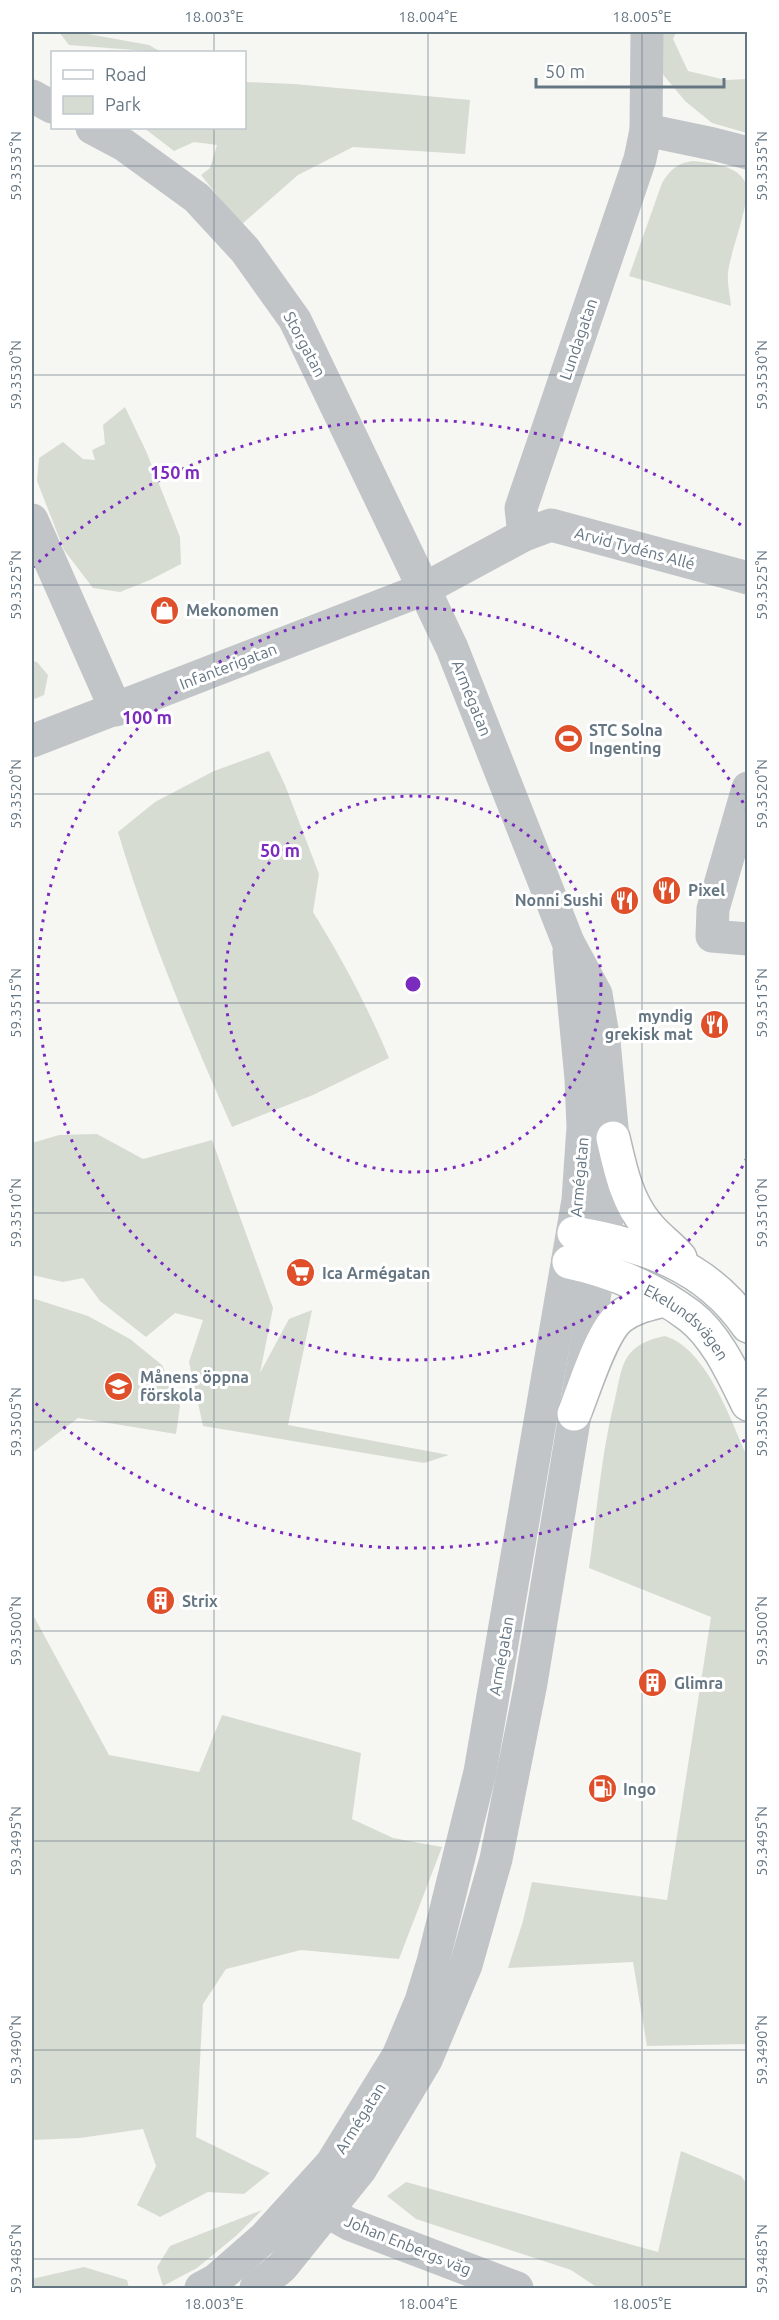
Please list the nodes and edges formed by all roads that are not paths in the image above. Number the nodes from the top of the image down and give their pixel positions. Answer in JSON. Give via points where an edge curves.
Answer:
{"nodes":[{"id":1,"x":646,"y":32,"type":"edge"},
{"id":2,"x":32,"y":96,"type":"edge"},
{"id":3,"x":51,"y":106,"type":"edge"},
{"id":4,"x":94,"y":129,"type":"edge"},
{"id":5,"x":646,"y":130,"type":"junction"},
{"id":6,"x":747,"y":153,"type":"edge"},
{"id":7,"x":32,"y":520,"type":"edge"},
{"id":8,"x":524,"y":535,"type":"junction"},
{"id":9,"x":747,"y":578,"type":"edge"},
{"id":10,"x":424,"y":589,"type":"junction"},
{"id":11,"x":116,"y":710,"type":"junction"},
{"id":12,"x":32,"y":741,"type":"edge"},
{"id":13,"x":747,"y":788,"type":"edge"},
{"id":14,"x":747,"y":939,"type":"edge"},
{"id":15,"x":568,"y":942,"type":"junction"},
{"id":16,"x":613,"y":1138,"type":"junction"},
{"id":17,"x":586,"y":1250,"type":"junction"},
{"id":18,"x":689,"y":1269,"type":"junction"},
{"id":19,"x":664,"y":1300,"type":"junction"},
{"id":20,"x":747,"y":1326,"type":"edge"},
{"id":21,"x":747,"y":1404,"type":"edge"},
{"id":22,"x":574,"y":1414,"type":"junction"},
{"id":23,"x":346,"y":2167,"type":"junction"},
{"id":24,"x":315,"y":2202,"type":"junction"},
{"id":25,"x":201,"y":2289,"type":"edge"},
{"id":26,"x":256,"y":2289,"type":"edge"},
{"id":27,"x":517,"y":2289,"type":"edge"}],
"edges":[{"from":1,"to":5,"type":"street","name":"Lundagatan"},
{"from":2,"to":3,"type":"street"},
{"from":4,"to":10,"type":"street","name":"Storgatan","via":[[124,145],[197,198],[245,250],[295,320]]},
{"from":5,"to":6,"type":"street"},
{"from":5,"to":8,"type":"street","name":"Lundagatan","via":[[640,159],[521,508]]},
{"from":7,"to":11,"type":"street"},
{"from":8,"to":9,"type":"street","name":"Arvid Tydéns Allé","via":[[550,525]]},
{"from":8,"to":10,"type":"street"},
{"from":10,"to":11,"type":"street","name":"Infanterigatan"},
{"from":10,"to":15,"type":"street","name":"Armégatan","via":[[452,648]]},
{"from":11,"to":12,"type":"street","name":"Infanterigatan"},
{"from":13,"to":14,"type":"street","via":[[713,909],[712,936]]},
{"from":15,"to":16,"type":"street","name":"Armégatan","via":[[596,994]]},
{"from":15,"to":17,"type":"street","name":"Armégatan","via":[[584,1127],[581,1174]]},
{"from":16,"to":17,"type":"street","name":"Armégatan","via":[[609,1207]]},
{"from":16,"to":18,"type":"main road","via":[[636,1210]]},
{"from":17,"to":18,"type":"main road","via":[[626,1243]]},
{"from":17,"to":19,"type":"main road","name":"Ekelundsvägen","via":[[619,1275]]},
{"from":17,"to":22,"type":"street","name":"Armégatan"},
{"from":17,"to":23,"type":"street","name":"Armégatan","via":[[480,1772],[433,1962],[398,2056]]},
{"from":18,"to":20,"type":"main road","via":[[734,1307]]},
{"from":19,"to":21,"type":"main road","name":"Ekelundsvägen","via":[[690,1317],[707,1335],[730,1368]]},
{"from":19,"to":22,"type":"main road","via":[[640,1306],[619,1318],[605,1336]]},
{"from":22,"to":23,"type":"street","name":"Armégatan","via":[[531,1683],[496,1859],[466,1965],[426,2060]]},
{"from":23,"to":24,"type":"street","name":"Armégatan"},
{"from":24,"to":25,"type":"street","name":"Armégatan"},
{"from":24,"to":26,"type":"street","name":"Armégatan","via":[[282,2267]]},
{"from":24,"to":27,"type":"street","name":"Johan Enbergs väg","via":[[349,2224]]}]}
